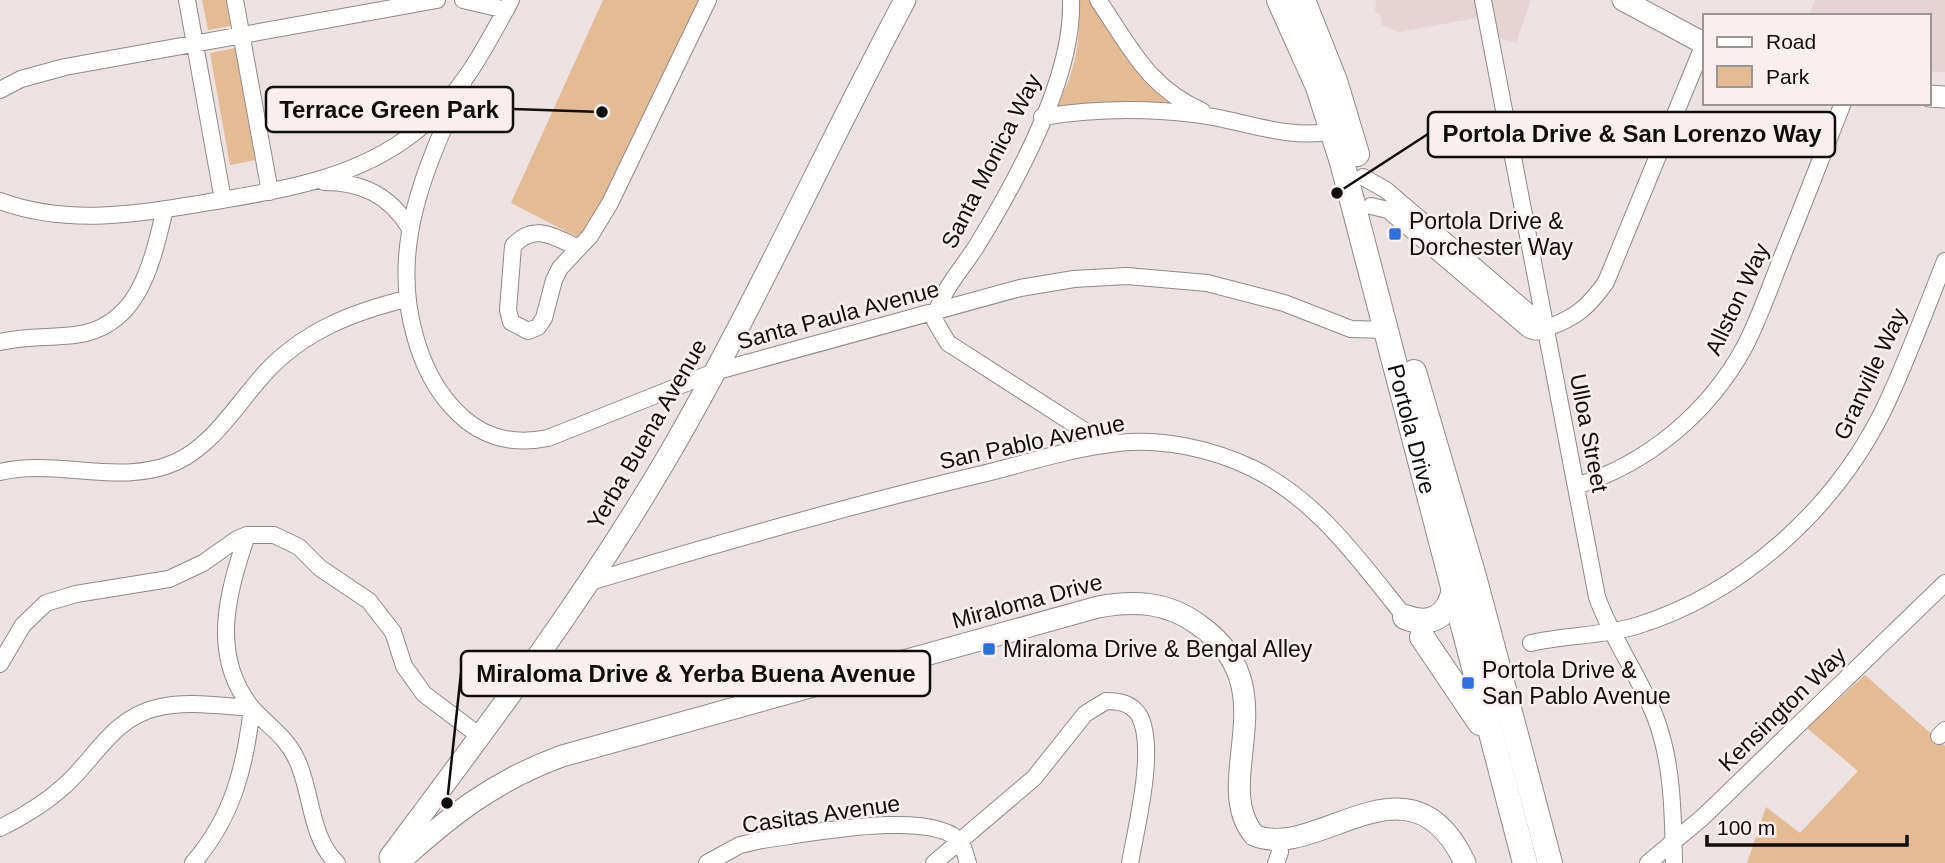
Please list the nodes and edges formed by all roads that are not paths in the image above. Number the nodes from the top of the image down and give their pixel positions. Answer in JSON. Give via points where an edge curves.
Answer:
{"nodes":[{"id":1,"x":187,"y":0,"type":"edge"},
{"id":2,"x":235,"y":0,"type":"edge"},
{"id":3,"x":438,"y":0,"type":"edge"},
{"id":4,"x":463,"y":0,"type":"edge"},
{"id":5,"x":708,"y":0,"type":"edge"},
{"id":6,"x":905,"y":0,"type":"edge"},
{"id":7,"x":1071,"y":0,"type":"edge"},
{"id":8,"x":1098,"y":0,"type":"edge"},
{"id":9,"x":1279,"y":0,"type":"edge"},
{"id":10,"x":1303,"y":0,"type":"edge"},
{"id":11,"x":1483,"y":0,"type":"edge"},
{"id":12,"x":1623,"y":0,"type":"edge"},
{"id":13,"x":509,"y":5,"type":"edge"},
{"id":14,"x":241,"y":34,"type":"junction"},
{"id":15,"x":194,"y":43,"type":"junction"},
{"id":16,"x":1703,"y":43,"type":"edge"},
{"id":17,"x":1703,"y":49,"type":"edge"},
{"id":18,"x":463,"y":85,"type":"junction"},
{"id":19,"x":0,"y":89,"type":"edge"},
{"id":20,"x":1842,"y":105,"type":"edge"},
{"id":21,"x":1042,"y":117,"type":"junction"},
{"id":22,"x":1224,"y":118,"type":"junction"},
{"id":23,"x":1333,"y":131,"type":"junction"},
{"id":24,"x":1363,"y":177,"type":"junction"},
{"id":25,"x":315,"y":182,"type":"junction"},
{"id":26,"x":270,"y":192,"type":"junction"},
{"id":27,"x":223,"y":200,"type":"junction"},
{"id":28,"x":0,"y":201,"type":"edge"},
{"id":29,"x":1371,"y":206,"type":"junction"},
{"id":30,"x":165,"y":209,"type":"junction"},
{"id":31,"x":409,"y":227,"type":"junction"},
{"id":32,"x":579,"y":248,"type":"junction"},
{"id":33,"x":1945,"y":261,"type":"edge"},
{"id":34,"x":406,"y":299,"type":"junction"},
{"id":35,"x":936,"y":312,"type":"junction"},
{"id":36,"x":1547,"y":328,"type":"junction"},
{"id":37,"x":1386,"y":330,"type":"junction"},
{"id":38,"x":0,"y":341,"type":"edge"},
{"id":39,"x":714,"y":372,"type":"junction"},
{"id":40,"x":1119,"y":443,"type":"junction"},
{"id":41,"x":0,"y":472,"type":"edge"},
{"id":42,"x":1576,"y":486,"type":"junction"},
{"id":43,"x":247,"y":535,"type":"junction"},
{"id":44,"x":590,"y":582,"type":"junction"},
{"id":45,"x":1945,"y":583,"type":"edge"},
{"id":46,"x":1454,"y":589,"type":"junction"},
{"id":47,"x":1405,"y":617,"type":"junction"},
{"id":48,"x":1611,"y":631,"type":"junction"},
{"id":49,"x":1422,"y":637,"type":"junction"},
{"id":50,"x":1479,"y":641,"type":"junction"},
{"id":51,"x":1531,"y":643,"type":"dead end"},
{"id":52,"x":0,"y":664,"type":"edge"},
{"id":53,"x":252,"y":708,"type":"junction"},
{"id":54,"x":481,"y":737,"type":"junction"},
{"id":55,"x":1499,"y":763,"type":"junction"},
{"id":56,"x":431,"y":824,"type":"junction"},
{"id":57,"x":0,"y":828,"type":"edge"},
{"id":58,"x":1674,"y":840,"type":"junction"},
{"id":59,"x":960,"y":842,"type":"junction"},
{"id":60,"x":1278,"y":858,"type":"edge"},
{"id":61,"x":193,"y":863,"type":"edge"},
{"id":62,"x":337,"y":863,"type":"edge"},
{"id":63,"x":386,"y":863,"type":"edge"},
{"id":64,"x":398,"y":863,"type":"edge"},
{"id":65,"x":707,"y":863,"type":"edge"},
{"id":66,"x":934,"y":863,"type":"edge"},
{"id":67,"x":968,"y":863,"type":"edge"},
{"id":68,"x":1130,"y":863,"type":"edge"},
{"id":69,"x":1465,"y":863,"type":"edge"},
{"id":70,"x":1525,"y":863,"type":"edge"},
{"id":71,"x":1550,"y":863,"type":"edge"},
{"id":72,"x":1648,"y":863,"type":"edge"},
{"id":73,"x":1674,"y":863,"type":"edge"}],
"edges":[{"from":1,"to":15,"type":"street"},
{"from":2,"to":14,"type":"street"},
{"from":3,"to":14,"type":"street"},
{"from":4,"to":13,"type":"street"},
{"from":5,"to":32,"type":"street","via":[[610,203]]},
{"from":6,"to":39,"type":"street","name":"Yerba Buena Avenue"},
{"from":7,"to":21,"type":"street","name":"Santa Monica Way","via":[[1069,42]]},
{"from":8,"to":22,"type":"street","via":[[1155,82],[1188,105]]},
{"from":9,"to":23,"type":"main road","name":"Portola Drive"},
{"from":10,"to":24,"type":"main road","name":"Portola Drive","via":[[1335,80]]},
{"from":11,"to":36,"type":"street","name":"Ulloa Street"},
{"from":12,"to":16,"type":"street"},
{"from":13,"to":18,"type":"street"},
{"from":14,"to":15,"type":"street"},
{"from":14,"to":26,"type":"street"},
{"from":15,"to":19,"type":"street","via":[[44,71]]},
{"from":15,"to":27,"type":"street"},
{"from":17,"to":36,"type":"street","via":[[1606,282],[1581,312]]},
{"from":18,"to":25,"type":"street","via":[[434,116],[392,149]]},
{"from":18,"to":31,"type":"street","name":"Santa Paula Avenue","via":[[416,197]]},
{"from":20,"to":42,"type":"street","name":"Allston Way","via":[[1755,323],[1727,375],[1696,412],[1653,450],[1615,472]]},
{"from":21,"to":22,"type":"street","via":[[1138,111]]},
{"from":21,"to":35,"type":"street","name":"Santa Monica Way","via":[[995,214]]},
{"from":22,"to":23,"type":"street","via":[[1298,134]]},
{"from":23,"to":37,"type":"main road","name":"Portola Drive"},
{"from":24,"to":29,"type":"main road","name":"Portola Drive"},
{"from":24,"to":36,"type":"street","via":[[1386,190]]},
{"from":25,"to":26,"type":"street"},
{"from":25,"to":31,"type":"street","via":[[358,185],[377,193]]},
{"from":26,"to":27,"type":"street"},
{"from":27,"to":30,"type":"street"},
{"from":28,"to":30,"type":"street","via":[[75,216]]},
{"from":29,"to":36,"type":"street","via":[[1388,210],[1527,328],[1536,333]]},
{"from":29,"to":50,"type":"main road","name":"Portola Drive"},
{"from":30,"to":38,"type":"street","via":[[139,294],[117,318],[88,333]]},
{"from":31,"to":34,"type":"street","name":"Santa Paula Avenue"},
{"from":32,"to":32,"type":"street","via":[[539,231],[529,232],[513,246],[508,310],[510,321],[518,328],[538,327],[554,279]]},
{"from":33,"to":48,"type":"street","name":"Granville Way","via":[[1881,414],[1818,505],[1780,543],[1717,589],[1674,612]]},
{"from":34,"to":39,"type":"street","name":"Santa Paula Avenue","via":[[416,343],[436,386],[466,421],[495,437],[530,442],[548,438]]},
{"from":34,"to":41,"type":"street","via":[[356,313],[297,345],[266,372],[205,442],[176,462],[142,471]]},
{"from":35,"to":37,"type":"street","name":"Santa Paula Avenue","via":[[1048,282],[1127,276],[1208,283],[1284,303],[1351,329]]},
{"from":35,"to":39,"type":"street","name":"Santa Paula Avenue"},
{"from":35,"to":40,"type":"street","via":[[937,330],[948,343],[1088,433]]},
{"from":36,"to":42,"type":"street","name":"Ulloa Street"},
{"from":37,"to":46,"type":"main road","name":"Portola Drive"},
{"from":39,"to":44,"type":"street","name":"Yerba Buena Avenue"},
{"from":40,"to":44,"type":"street","name":"San Pablo Avenue","via":[[816,515]]},
{"from":40,"to":47,"type":"street","name":"San Pablo Avenue","via":[[1166,444],[1210,452],[1272,479],[1312,507]]},
{"from":42,"to":48,"type":"street","name":"Ulloa Street","via":[[1597,597]]},
{"from":43,"to":52,"type":"street","via":[[169,579],[46,603],[23,625]]},
{"from":43,"to":53,"type":"street","via":[[230,584],[225,620],[234,676]]},
{"from":43,"to":54,"type":"street","via":[[288,540],[369,601],[393,632],[404,666],[424,695]]},
{"from":44,"to":54,"type":"street","name":"Yerba Buena Avenue"},
{"from":45,"to":58,"type":"street","name":"Kensington Way"},
{"from":46,"to":47,"type":"main road","via":[[1449,606],[1436,618]]},
{"from":46,"to":50,"type":"main road","name":"Portola Drive"},
{"from":47,"to":49,"type":"street","name":"San Pablo Avenue"},
{"from":48,"to":51,"type":"street","name":"Granville Way"},
{"from":48,"to":58,"type":"street","name":"Ulloa Street","via":[[1663,738]]},
{"from":49,"to":50,"type":"main road","via":[[1442,648]]},
{"from":49,"to":55,"type":"main road","via":[[1464,696]]},
{"from":50,"to":55,"type":"main road","name":"Portola Drive"},
{"from":50,"to":71,"type":"main road","name":"Portola Drive"},
{"from":53,"to":57,"type":"street","via":[[170,705],[136,715],[107,738],[64,787]]},
{"from":53,"to":61,"type":"street","via":[[234,799]]},
{"from":53,"to":62,"type":"street","via":[[289,744],[304,777],[321,838]]},
{"from":54,"to":56,"type":"street","name":"Yerba Buena Avenue"},
{"from":55,"to":70,"type":"main road","name":"Portola Drive"},
{"from":56,"to":60,"type":"street","name":"Miraloma Drive","via":[[492,787],[562,756],[1098,607],[1134,602],[1172,609],[1189,618],[1204,628],[1230,659],[1239,678],[1246,717],[1240,805],[1254,835]]},
{"from":56,"to":63,"type":"street","name":"Yerba Buena Avenue"},
{"from":56,"to":64,"type":"street","name":"Yerba Buena Avenue"},
{"from":58,"to":72,"type":"street","name":"Kensington Way"},
{"from":58,"to":73,"type":"street","name":"Ulloa Street"},
{"from":59,"to":65,"type":"street","name":"Casitas Avenue","via":[[925,825],[896,824],[762,839]]},
{"from":59,"to":66,"type":"street"},
{"from":59,"to":67,"type":"street"},
{"from":59,"to":68,"type":"street","via":[[1034,778],[1095,705],[1118,701],[1138,714],[1146,740]]},
{"from":60,"to":69,"type":"street","name":"Miraloma Drive","via":[[1324,851],[1378,824],[1406,818],[1434,825],[1447,835]]}]}
